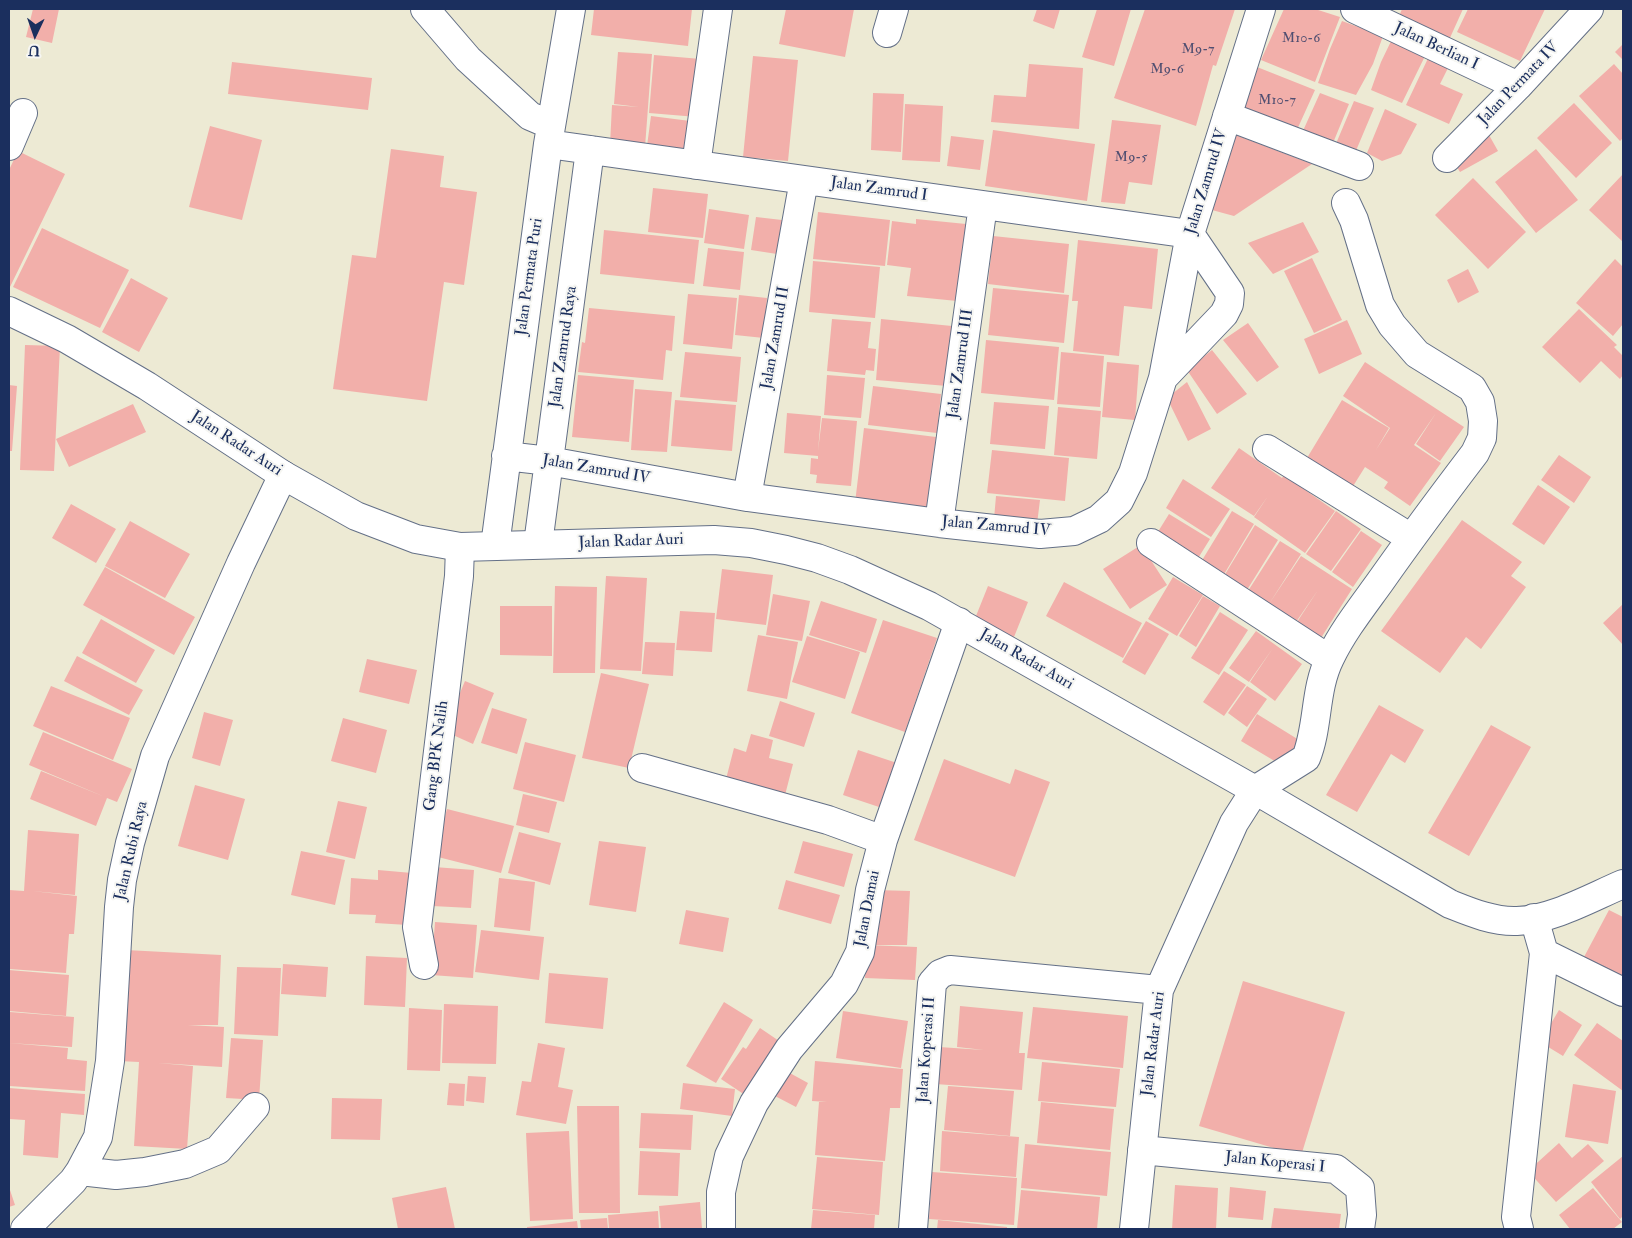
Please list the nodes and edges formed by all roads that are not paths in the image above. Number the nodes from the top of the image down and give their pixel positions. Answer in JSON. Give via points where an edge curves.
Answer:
{"nodes":[{"id":1,"x":425,"y":9,"type":"edge"},
{"id":2,"x":571,"y":9,"type":"edge"},
{"id":3,"x":718,"y":9,"type":"edge"},
{"id":4,"x":1261,"y":9,"type":"edge"},
{"id":5,"x":1355,"y":9,"type":"edge"},
{"id":6,"x":1589,"y":9,"type":"edge"},
{"id":7,"x":1518,"y":86,"type":"junction"},
{"id":8,"x":23,"y":113,"type":"dead end"},
{"id":9,"x":1227,"y":116,"type":"junction"},
{"id":10,"x":564,"y":141,"type":"junction"},
{"id":11,"x":9,"y":146,"type":"edge"},
{"id":12,"x":1447,"y":158,"type":"dead end"},
{"id":13,"x":696,"y":166,"type":"junction"},
{"id":14,"x":1359,"y":166,"type":"dead end"},
{"id":15,"x":804,"y":180,"type":"junction"},
{"id":16,"x":1346,"y":203,"type":"dead end"},
{"id":17,"x":982,"y":205,"type":"junction"},
{"id":18,"x":1190,"y":234,"type":"junction"},
{"id":19,"x":9,"y":310,"type":"edge"},
{"id":20,"x":1163,"y":378,"type":"junction"},
{"id":21,"x":1267,"y":450,"type":"dead end"},
{"id":22,"x":506,"y":456,"type":"junction"},
{"id":23,"x":549,"y":461,"type":"junction"},
{"id":24,"x":284,"y":476,"type":"junction"},
{"id":25,"x":747,"y":497,"type":"junction"},
{"id":26,"x":939,"y":523,"type":"junction"},
{"id":27,"x":1411,"y":538,"type":"junction"},
{"id":28,"x":1151,"y":543,"type":"dead end"},
{"id":29,"x":538,"y":544,"type":"junction"},
{"id":30,"x":495,"y":546,"type":"junction"},
{"id":31,"x":460,"y":547,"type":"junction"},
{"id":32,"x":959,"y":622,"type":"junction"},
{"id":33,"x":1329,"y":659,"type":"junction"},
{"id":34,"x":642,"y":768,"type":"dead end"},
{"id":35,"x":1256,"y":790,"type":"junction"},
{"id":36,"x":883,"y":840,"type":"junction"},
{"id":37,"x":1623,"y":884,"type":"edge"},
{"id":38,"x":1534,"y":918,"type":"junction"},
{"id":39,"x":1544,"y":953,"type":"junction"},
{"id":40,"x":424,"y":965,"type":"dead end"},
{"id":41,"x":1159,"y":990,"type":"junction"},
{"id":42,"x":1623,"y":992,"type":"edge"},
{"id":43,"x":255,"y":1107,"type":"dead end"},
{"id":44,"x":1142,"y":1150,"type":"junction"},
{"id":45,"x":80,"y":1171,"type":"junction"},
{"id":46,"x":25,"y":1229,"type":"edge"},
{"id":47,"x":721,"y":1229,"type":"edge"},
{"id":48,"x":913,"y":1229,"type":"edge"},
{"id":49,"x":1134,"y":1229,"type":"edge"},
{"id":50,"x":1360,"y":1229,"type":"edge"},
{"id":51,"x":1519,"y":1229,"type":"edge"}],
"edges":[{"from":1,"to":10,"type":"street","name":"Jalan Zamrud I","via":[[475,66],[530,116]]},
{"from":2,"to":10,"type":"street","name":"Jalan Permata Puri"},
{"from":3,"to":13,"type":"street"},
{"from":4,"to":9,"type":"street","name":"Jalan Zamrud IV"},
{"from":5,"to":7,"type":"street","name":"Jalan Berlian I"},
{"from":6,"to":7,"type":"street","name":"Jalan Permata IV"},
{"from":7,"to":12,"type":"street","name":"Jalan Permata IV"},
{"from":8,"to":11,"type":"street"},
{"from":9,"to":14,"type":"street"},
{"from":9,"to":18,"type":"street","name":"Jalan Zamrud IV"},
{"from":10,"to":13,"type":"street","name":"Jalan Zamrud I"},
{"from":10,"to":22,"type":"street","name":"Jalan Permata Puri"},
{"from":10,"to":23,"type":"street","name":"Jalan Zamrud Raya"},
{"from":13,"to":15,"type":"street","name":"Jalan Zamrud I"},
{"from":15,"to":17,"type":"street","name":"Jalan Zamrud I"},
{"from":15,"to":25,"type":"street","name":"Jalan Zamrud II"},
{"from":16,"to":27,"type":"street","via":[[1380,305],[1392,325],[1417,354],[1472,388],[1480,402],[1482,438],[1475,452]]},
{"from":17,"to":18,"type":"street","name":"Jalan Zamrud I"},
{"from":17,"to":26,"type":"street","name":"Jalan Zamrud III"},
{"from":18,"to":20,"type":"street","name":"Jalan Zamrud IV"},
{"from":18,"to":20,"type":"street","via":[[1230,293],[1229,304],[1224,314]]},
{"from":19,"to":24,"type":"street","name":"Jalan Radar Auri","via":[[67,339],[146,386]]},
{"from":20,"to":26,"type":"street","name":"Jalan Zamrud IV","via":[[1132,473],[1118,501],[1099,519],[1074,532],[1040,534]]},
{"from":21,"to":27,"type":"street"},
{"from":22,"to":23,"type":"street","name":"Jalan Zamrud IV"},
{"from":22,"to":30,"type":"street","name":"Jalan Permata Puri"},
{"from":23,"to":25,"type":"street","name":"Jalan Zamrud IV"},
{"from":23,"to":29,"type":"street","name":"Jalan Zamrud Raya"},
{"from":24,"to":31,"type":"street","name":"Jalan Radar Auri","via":[[379,526],[416,539]]},
{"from":24,"to":45,"type":"street","name":"Jalan Rubi Raya","via":[[241,563],[155,756],[122,880],[110,1061],[98,1137]]},
{"from":25,"to":26,"type":"street","name":"Jalan Zamrud IV"},
{"from":27,"to":33,"type":"street","via":[[1348,626]]},
{"from":28,"to":33,"type":"street"},
{"from":29,"to":30,"type":"street","name":"Jalan Radar Auri"},
{"from":29,"to":32,"type":"street","name":"Jalan Radar Auri","via":[[714,540],[751,543],[817,558],[850,570]]},
{"from":30,"to":31,"type":"street","name":"Jalan Radar Auri"},
{"from":31,"to":40,"type":"street","name":"Gang BPK Nalih","via":[[417,927]]},
{"from":32,"to":35,"type":"street","name":"Jalan Radar Auri"},
{"from":32,"to":36,"type":"street","name":"Jalan Damai"},
{"from":33,"to":35,"type":"street","via":[[1306,758]]},
{"from":34,"to":36,"type":"street","via":[[828,820]]},
{"from":35,"to":38,"type":"street","name":"Jalan Radar Auri","via":[[1450,904],[1497,919],[1516,921]]},
{"from":35,"to":41,"type":"street","name":"Jalan Radar Auri","via":[[1234,823]]},
{"from":36,"to":47,"type":"street","name":"Jalan Damai","via":[[870,890],[860,952],[844,984],[789,1048],[754,1103],[729,1156],[721,1192]]},
{"from":37,"to":38,"type":"street","name":"Jalan Radar Auri"},
{"from":38,"to":39,"type":"street"},
{"from":39,"to":42,"type":"street"},
{"from":39,"to":51,"type":"street","via":[[1516,1217]]},
{"from":41,"to":44,"type":"street","name":"Jalan Radar Auri"},
{"from":41,"to":48,"type":"street","name":"Jalan Koperasi II","via":[[950,970],[940,974],[932,983]]},
{"from":43,"to":45,"type":"street","via":[[218,1150],[185,1164],[116,1175]]},
{"from":44,"to":49,"type":"street","name":"Jalan Radar Auri"},
{"from":44,"to":50,"type":"street","name":"Jalan Koperasi I","via":[[1336,1169],[1360,1188]]},
{"from":45,"to":46,"type":"street","name":"Jalan Rubi Raya"}]}
